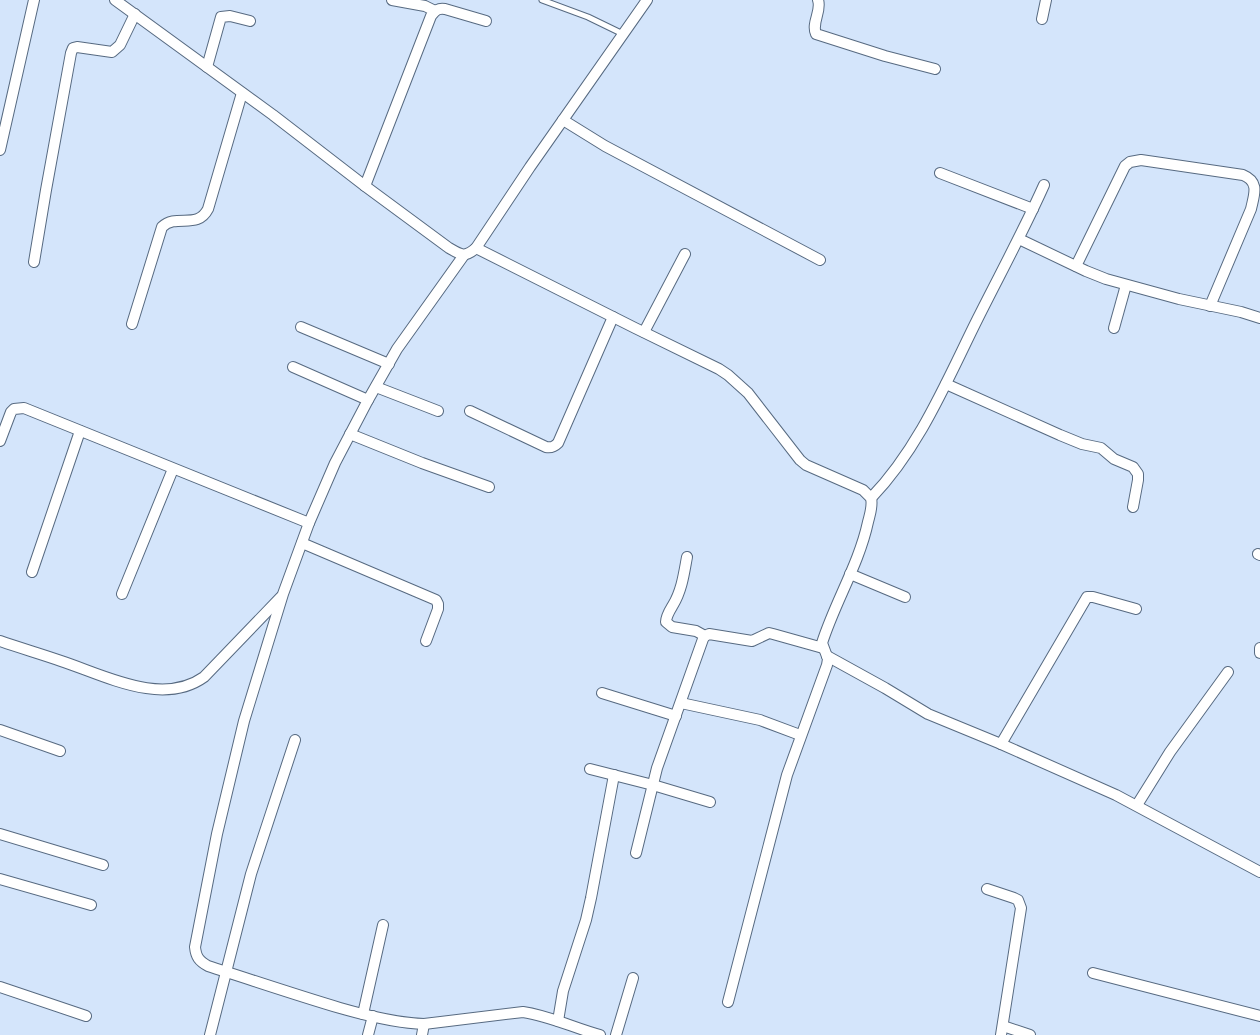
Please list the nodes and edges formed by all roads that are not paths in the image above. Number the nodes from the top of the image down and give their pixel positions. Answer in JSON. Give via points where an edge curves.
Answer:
{"nodes":[{"id":1,"x":34,"y":0,"type":"edge"},
{"id":2,"x":115,"y":0,"type":"edge"},
{"id":3,"x":392,"y":0,"type":"edge"},
{"id":4,"x":542,"y":0,"type":"edge"},
{"id":5,"x":648,"y":0,"type":"edge"},
{"id":6,"x":818,"y":0,"type":"edge"},
{"id":7,"x":1046,"y":0,"type":"edge"},
{"id":8,"x":435,"y":11,"type":"junction"},
{"id":9,"x":135,"y":14,"type":"junction"},
{"id":10,"x":1042,"y":19,"type":"dead end"},
{"id":11,"x":250,"y":21,"type":"dead end"},
{"id":12,"x":486,"y":21,"type":"dead end"},
{"id":13,"x":623,"y":34,"type":"junction"},
{"id":14,"x":207,"y":67,"type":"junction"},
{"id":15,"x":935,"y":70,"type":"dead end"},
{"id":16,"x":242,"y":94,"type":"junction"},
{"id":17,"x":563,"y":120,"type":"junction"},
{"id":18,"x":0,"y":150,"type":"edge"},
{"id":19,"x":940,"y":173,"type":"dead end"},
{"id":20,"x":1044,"y":185,"type":"dead end"},
{"id":21,"x":365,"y":186,"type":"junction"},
{"id":22,"x":1033,"y":209,"type":"junction"},
{"id":23,"x":1019,"y":238,"type":"junction"},
{"id":24,"x":476,"y":248,"type":"junction"},
{"id":25,"x":685,"y":254,"type":"dead end"},
{"id":26,"x":464,"y":255,"type":"junction"},
{"id":27,"x":820,"y":260,"type":"dead end"},
{"id":28,"x":34,"y":262,"type":"dead end"},
{"id":29,"x":1076,"y":266,"type":"junction"},
{"id":30,"x":1126,"y":285,"type":"junction"},
{"id":31,"x":1210,"y":306,"type":"junction"},
{"id":32,"x":613,"y":317,"type":"junction"},
{"id":33,"x":1260,"y":318,"type":"edge"},
{"id":34,"x":132,"y":324,"type":"dead end"},
{"id":35,"x":301,"y":327,"type":"dead end"},
{"id":36,"x":1114,"y":328,"type":"dead end"},
{"id":37,"x":644,"y":332,"type":"junction"},
{"id":38,"x":389,"y":364,"type":"junction"},
{"id":39,"x":293,"y":367,"type":"dead end"},
{"id":40,"x":946,"y":384,"type":"junction"},
{"id":41,"x":376,"y":387,"type":"junction"},
{"id":42,"x":368,"y":400,"type":"junction"},
{"id":43,"x":470,"y":410,"type":"dead end"},
{"id":44,"x":438,"y":411,"type":"dead end"},
{"id":45,"x":80,"y":431,"type":"junction"},
{"id":46,"x":350,"y":434,"type":"junction"},
{"id":47,"x":0,"y":441,"type":"edge"},
{"id":48,"x":173,"y":469,"type":"junction"},
{"id":49,"x":489,"y":487,"type":"dead end"},
{"id":50,"x":871,"y":498,"type":"junction"},
{"id":51,"x":1133,"y":506,"type":"dead end"},
{"id":52,"x":309,"y":523,"type":"junction"},
{"id":53,"x":302,"y":543,"type":"junction"},
{"id":54,"x":687,"y":557,"type":"dead end"},
{"id":55,"x":32,"y":572,"type":"dead end"},
{"id":56,"x":850,"y":574,"type":"junction"},
{"id":57,"x":122,"y":594,"type":"dead end"},
{"id":58,"x":283,"y":594,"type":"junction"},
{"id":59,"x":905,"y":597,"type":"dead end"},
{"id":60,"x":1136,"y":609,"type":"dead end"},
{"id":61,"x":705,"y":636,"type":"junction"},
{"id":62,"x":0,"y":642,"type":"edge"},
{"id":63,"x":426,"y":642,"type":"dead end"},
{"id":64,"x":1260,"y":648,"type":"edge"},
{"id":65,"x":825,"y":652,"type":"junction"},
{"id":66,"x":1260,"y":652,"type":"edge"},
{"id":67,"x":1228,"y":672,"type":"dead end"},
{"id":68,"x":602,"y":694,"type":"dead end"},
{"id":69,"x":681,"y":703,"type":"junction"},
{"id":70,"x":676,"y":716,"type":"junction"},
{"id":71,"x":0,"y":730,"type":"edge"},
{"id":72,"x":800,"y":735,"type":"junction"},
{"id":73,"x":295,"y":740,"type":"dead end"},
{"id":74,"x":1001,"y":744,"type":"junction"},
{"id":75,"x":60,"y":752,"type":"dead end"},
{"id":76,"x":590,"y":770,"type":"dead end"},
{"id":77,"x":614,"y":775,"type":"junction"},
{"id":78,"x":653,"y":785,"type":"junction"},
{"id":79,"x":710,"y":802,"type":"dead end"},
{"id":80,"x":1137,"y":805,"type":"junction"},
{"id":81,"x":0,"y":834,"type":"edge"},
{"id":82,"x":636,"y":853,"type":"dead end"},
{"id":83,"x":103,"y":865,"type":"dead end"},
{"id":84,"x":1260,"y":872,"type":"edge"},
{"id":85,"x":0,"y":879,"type":"edge"},
{"id":86,"x":987,"y":889,"type":"dead end"},
{"id":87,"x":91,"y":905,"type":"dead end"},
{"id":88,"x":383,"y":925,"type":"dead end"},
{"id":89,"x":225,"y":972,"type":"junction"},
{"id":90,"x":1092,"y":973,"type":"dead end"},
{"id":91,"x":633,"y":978,"type":"dead end"},
{"id":92,"x":0,"y":988,"type":"edge"},
{"id":93,"x":728,"y":1002,"type":"dead end"},
{"id":94,"x":368,"y":1015,"type":"junction"},
{"id":95,"x":86,"y":1016,"type":"dead end"},
{"id":96,"x":1260,"y":1016,"type":"edge"},
{"id":97,"x":558,"y":1021,"type":"junction"},
{"id":98,"x":424,"y":1024,"type":"junction"},
{"id":99,"x":1002,"y":1031,"type":"edge"},
{"id":100,"x":210,"y":1035,"type":"edge"},
{"id":101,"x":368,"y":1035,"type":"edge"},
{"id":102,"x":422,"y":1035,"type":"edge"},
{"id":103,"x":600,"y":1035,"type":"edge"},
{"id":104,"x":616,"y":1035,"type":"edge"},
{"id":105,"x":1030,"y":1035,"type":"edge"}],
"edges":[{"from":1,"to":18,"type":"street"},
{"from":2,"to":9,"type":"street"},
{"from":3,"to":8,"type":"street","via":[[425,6]]},
{"from":4,"to":13,"type":"lane"},
{"from":5,"to":13,"type":"street"},
{"from":6,"to":15,"type":"street","via":[[814,30],[816,34]]},
{"from":7,"to":10,"type":"street"},
{"from":8,"to":12,"type":"street","via":[[440,8]]},
{"from":8,"to":21,"type":"street"},
{"from":9,"to":14,"type":"street"},
{"from":9,"to":28,"type":"street","via":[[120,45],[112,52],[78,47],[71,53]]},
{"from":11,"to":14,"type":"street","via":[[230,16],[221,17]]},
{"from":13,"to":17,"type":"street"},
{"from":14,"to":16,"type":"street"},
{"from":16,"to":21,"type":"street"},
{"from":16,"to":34,"type":"street","via":[[205,216],[195,220],[171,221],[162,227]]},
{"from":17,"to":24,"type":"street"},
{"from":17,"to":27,"type":"street","via":[[605,146]]},
{"from":19,"to":22,"type":"street"},
{"from":20,"to":22,"type":"street"},
{"from":21,"to":26,"type":"street","via":[[449,248]]},
{"from":22,"to":23,"type":"street"},
{"from":23,"to":29,"type":"street"},
{"from":23,"to":40,"type":"street"},
{"from":24,"to":26,"type":"street"},
{"from":24,"to":32,"type":"street"},
{"from":25,"to":37,"type":"street"},
{"from":26,"to":38,"type":"street","via":[[411,328]]},
{"from":29,"to":30,"type":"street"},
{"from":29,"to":31,"type":"street","via":[[1125,166],[1130,162],[1141,160],[1243,175],[1249,177],[1255,185],[1251,209]]},
{"from":30,"to":31,"type":"street"},
{"from":30,"to":36,"type":"street"},
{"from":31,"to":33,"type":"street"},
{"from":32,"to":37,"type":"street"},
{"from":32,"to":43,"type":"street","via":[[555,446],[546,447]]},
{"from":35,"to":38,"type":"street"},
{"from":37,"to":50,"type":"street","via":[[728,375],[753,399],[800,460],[863,490]]},
{"from":38,"to":41,"type":"street"},
{"from":39,"to":42,"type":"street"},
{"from":40,"to":50,"type":"street","via":[[901,462]]},
{"from":40,"to":51,"type":"street","via":[[1060,436],[1101,448],[1114,460],[1133,467],[1138,474]]},
{"from":41,"to":42,"type":"street"},
{"from":41,"to":44,"type":"street"},
{"from":42,"to":46,"type":"street"},
{"from":45,"to":47,"type":"street","via":[[19,407],[11,412]]},
{"from":45,"to":48,"type":"street"},
{"from":45,"to":55,"type":"street"},
{"from":46,"to":49,"type":"street"},
{"from":46,"to":52,"type":"street","via":[[327,479]]},
{"from":48,"to":52,"type":"street"},
{"from":48,"to":57,"type":"street"},
{"from":50,"to":56,"type":"street","via":[[872,508],[866,532]]},
{"from":52,"to":53,"type":"street"},
{"from":53,"to":58,"type":"street"},
{"from":53,"to":63,"type":"street","via":[[436,600],[438,609]]},
{"from":54,"to":61,"type":"street","via":[[680,591],[666,622],[672,627],[696,631]]},
{"from":56,"to":59,"type":"street"},
{"from":56,"to":65,"type":"street","via":[[822,643]]},
{"from":58,"to":62,"type":"street","via":[[204,678],[191,686],[175,690],[144,688]]},
{"from":58,"to":89,"type":"street","via":[[242,729],[217,834],[195,947],[199,961]]},
{"from":60,"to":74,"type":"street","via":[[1087,597]]},
{"from":61,"to":65,"type":"street","via":[[709,634],[752,641],[769,633]]},
{"from":61,"to":69,"type":"street"},
{"from":64,"to":66,"type":"street"},
{"from":65,"to":72,"type":"street","via":[[827,665]]},
{"from":65,"to":74,"type":"street","via":[[928,714]]},
{"from":67,"to":80,"type":"street","via":[[1174,747]]},
{"from":68,"to":70,"type":"street"},
{"from":69,"to":70,"type":"street"},
{"from":69,"to":72,"type":"street","via":[[760,720]]},
{"from":70,"to":78,"type":"street"},
{"from":71,"to":75,"type":"street"},
{"from":72,"to":93,"type":"street","via":[[787,775]]},
{"from":73,"to":89,"type":"street","via":[[251,874]]},
{"from":74,"to":80,"type":"street"},
{"from":76,"to":77,"type":"street"},
{"from":77,"to":78,"type":"street"},
{"from":77,"to":97,"type":"street","via":[[586,920],[563,991]]},
{"from":78,"to":79,"type":"street"},
{"from":78,"to":82,"type":"street"},
{"from":80,"to":84,"type":"street"},
{"from":81,"to":83,"type":"street"},
{"from":85,"to":87,"type":"street"},
{"from":86,"to":99,"type":"street","via":[[1018,900],[1021,908]]},
{"from":88,"to":94,"type":"street"},
{"from":89,"to":94,"type":"street"},
{"from":89,"to":100,"type":"street"},
{"from":90,"to":96,"type":"street"},
{"from":91,"to":104,"type":"street"},
{"from":92,"to":95,"type":"street"},
{"from":94,"to":98,"type":"street"},
{"from":94,"to":101,"type":"street"},
{"from":97,"to":98,"type":"street","via":[[523,1012]]},
{"from":97,"to":103,"type":"street"},
{"from":98,"to":102,"type":"street"},
{"from":99,"to":105,"type":"street"}]}
